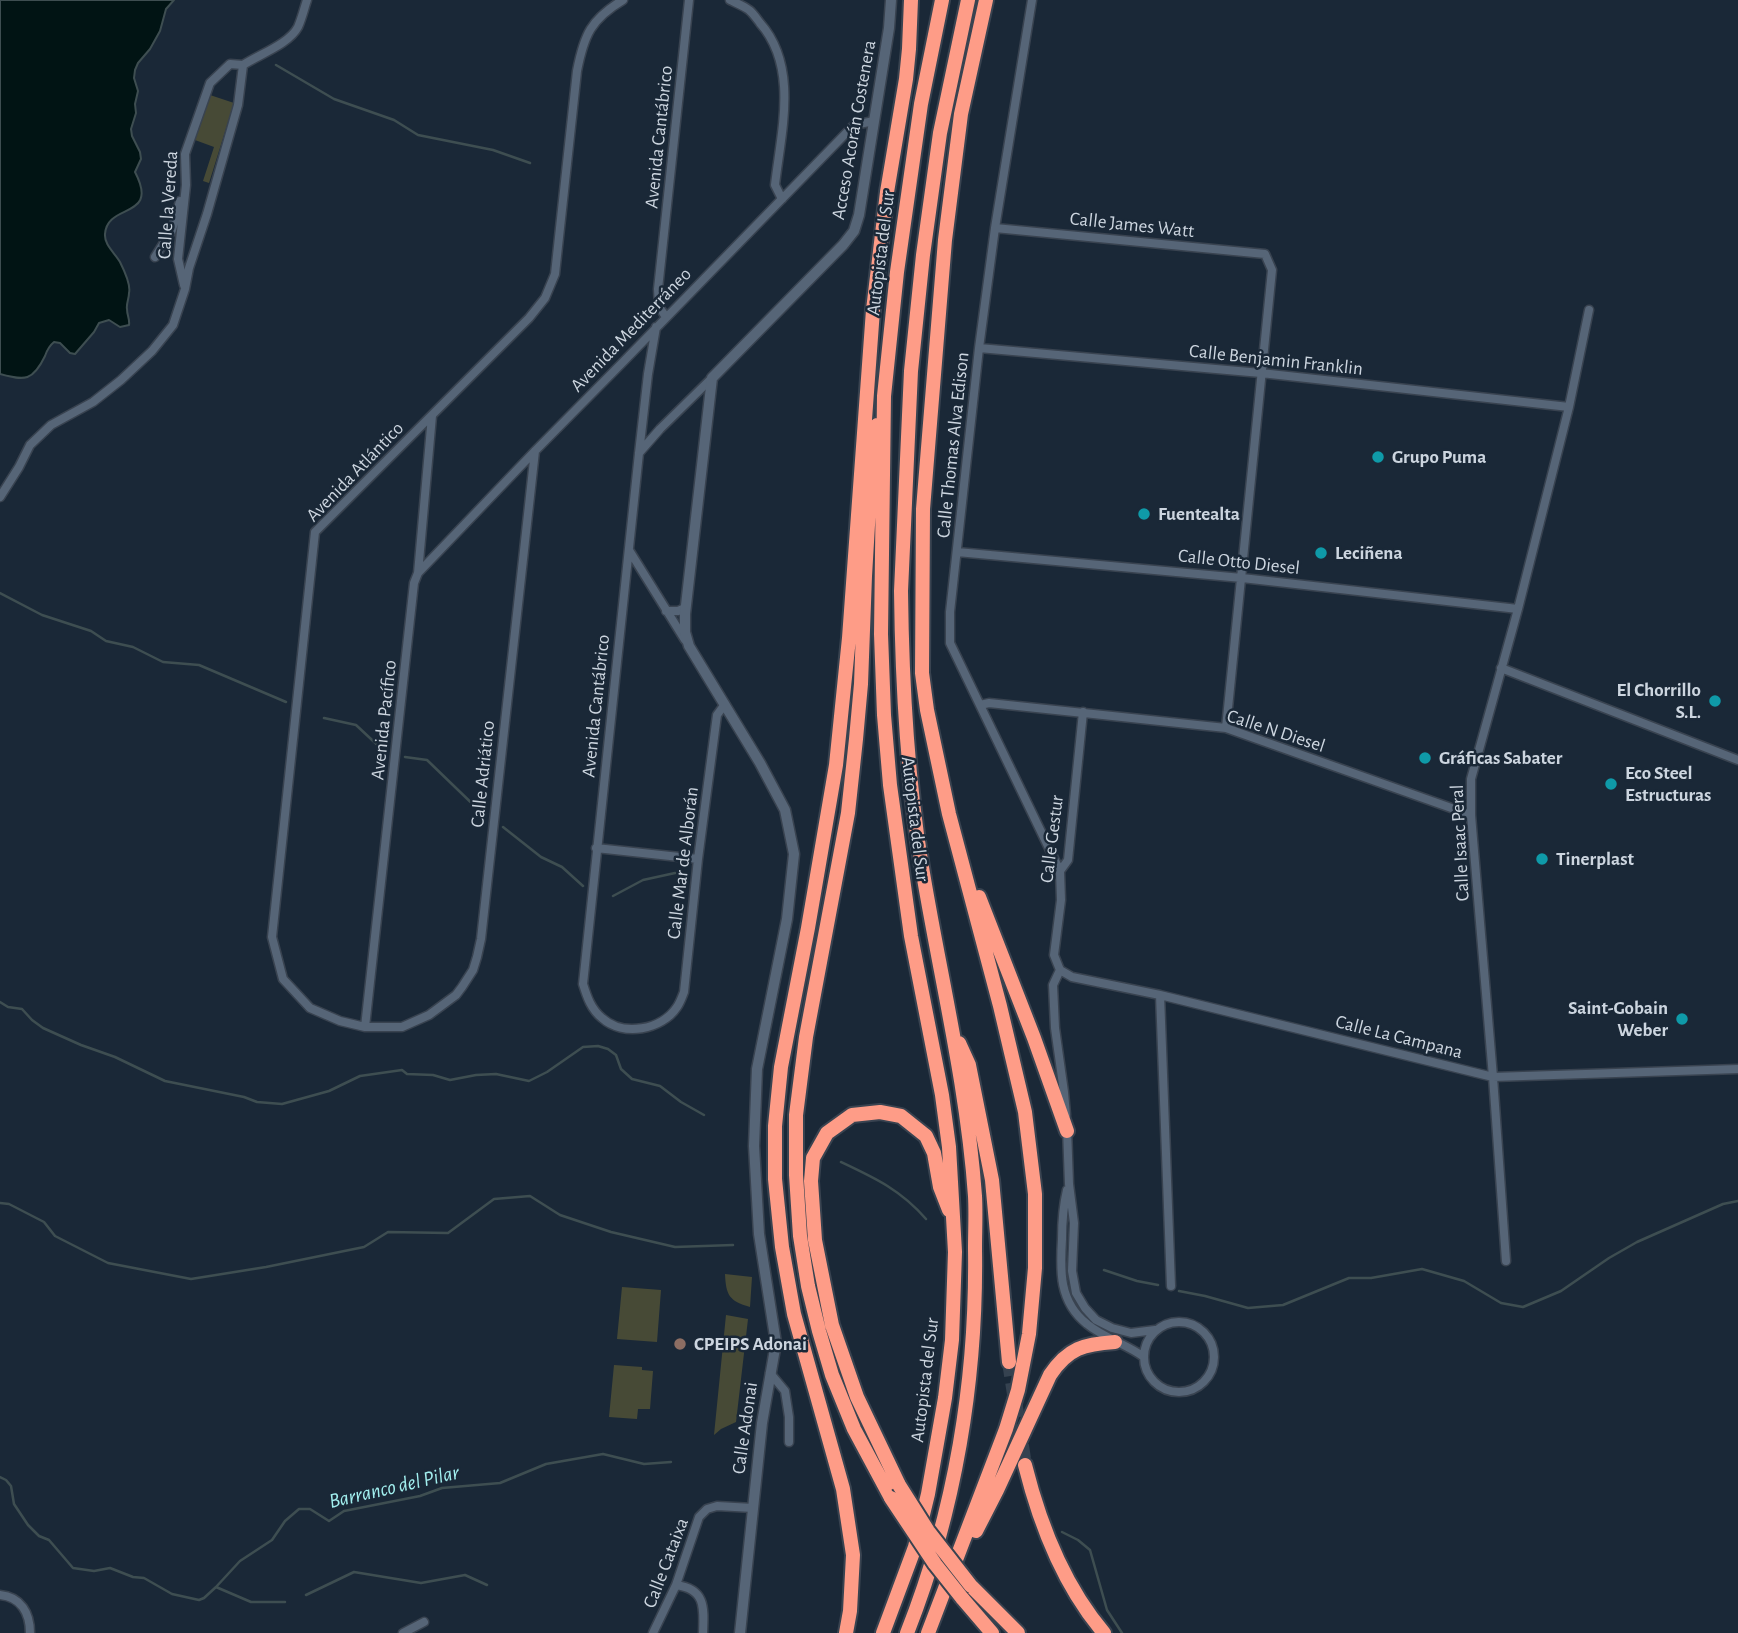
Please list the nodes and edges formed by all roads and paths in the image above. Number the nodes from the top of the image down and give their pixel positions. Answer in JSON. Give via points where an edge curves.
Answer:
{"nodes":[{"id":1,"x":307,"y":0,"type":"edge"},
{"id":2,"x":623,"y":0,"type":"edge"},
{"id":3,"x":689,"y":0,"type":"edge"},
{"id":4,"x":730,"y":0,"type":"edge"},
{"id":5,"x":891,"y":0,"type":"edge"},
{"id":6,"x":911,"y":0,"type":"edge"},
{"id":7,"x":921,"y":0,"type":"edge"},
{"id":8,"x":942,"y":0,"type":"edge"},
{"id":9,"x":968,"y":0,"type":"edge"},
{"id":10,"x":986,"y":0,"type":"edge"},
{"id":11,"x":1032,"y":0,"type":"edge"},
{"id":12,"x":909,"y":49,"type":"junction"},
{"id":13,"x":243,"y":65,"type":"junction"},
{"id":14,"x":874,"y":121,"type":"junction"},
{"id":15,"x":186,"y":186,"type":"junction"},
{"id":16,"x":782,"y":199,"type":"junction"},
{"id":17,"x":995,"y":228,"type":"junction"},
{"id":18,"x":155,"y":257,"type":"dead end"},
{"id":19,"x":185,"y":289,"type":"junction"},
{"id":20,"x":1589,"y":310,"type":"dead end"},
{"id":21,"x":666,"y":317,"type":"junction"},
{"id":22,"x":656,"y":327,"type":"junction"},
{"id":23,"x":979,"y":348,"type":"junction"},
{"id":24,"x":632,"y":353,"type":"junction"},
{"id":25,"x":650,"y":363,"type":"junction"},
{"id":26,"x":1261,"y":373,"type":"junction"},
{"id":27,"x":712,"y":378,"type":"junction"},
{"id":28,"x":884,"y":396,"type":"junction"},
{"id":29,"x":1569,"y":407,"type":"junction"},
{"id":30,"x":432,"y":416,"type":"junction"},
{"id":31,"x":643,"y":419,"type":"junction"},
{"id":32,"x":660,"y":429,"type":"junction"},
{"id":33,"x":535,"y":451,"type":"junction"},
{"id":34,"x":639,"y":453,"type":"junction"},
{"id":35,"x":510,"y":476,"type":"junction"},
{"id":36,"x":530,"y":482,"type":"junction"},
{"id":37,"x":0,"y":497,"type":"edge"},
{"id":38,"x":420,"y":541,"type":"junction"},
{"id":39,"x":629,"y":550,"type":"junction"},
{"id":40,"x":957,"y":552,"type":"junction"},
{"id":41,"x":436,"y":553,"type":"junction"},
{"id":42,"x":418,"y":573,"type":"junction"},
{"id":43,"x":642,"y":574,"type":"junction"},
{"id":44,"x":1242,"y":578,"type":"junction"},
{"id":45,"x":625,"y":587,"type":"junction"},
{"id":46,"x":685,"y":608,"type":"junction"},
{"id":47,"x":1518,"y":609,"type":"junction"},
{"id":48,"x":666,"y":611,"type":"junction"},
{"id":49,"x":688,"y":646,"type":"junction"},
{"id":50,"x":1501,"y":668,"type":"junction"},
{"id":51,"x":725,"y":704,"type":"junction"},
{"id":52,"x":980,"y":705,"type":"junction"},
{"id":53,"x":1083,"y":712,"type":"junction"},
{"id":54,"x":1226,"y":728,"type":"junction"},
{"id":55,"x":1738,"y":760,"type":"edge"},
{"id":56,"x":949,"y":814,"type":"junction"},
{"id":57,"x":1471,"y":815,"type":"junction"},
{"id":58,"x":596,"y":848,"type":"junction"},
{"id":59,"x":698,"y":859,"type":"junction"},
{"id":60,"x":1060,"y":871,"type":"junction"},
{"id":61,"x":1060,"y":970,"type":"junction"},
{"id":62,"x":1160,"y":995,"type":"junction"},
{"id":63,"x":662,"y":1021,"type":"joint"},
{"id":64,"x":951,"y":1025,"type":"junction"},
{"id":65,"x":365,"y":1027,"type":"junction"},
{"id":66,"x":1738,"y":1069,"type":"edge"},
{"id":67,"x":1493,"y":1077,"type":"junction"},
{"id":68,"x":1067,"y":1131,"type":"junction"},
{"id":69,"x":1069,"y":1184,"type":"junction"},
{"id":70,"x":955,"y":1222,"type":"junction"},
{"id":71,"x":1506,"y":1261,"type":"dead end"},
{"id":72,"x":1171,"y":1286,"type":"dead end"},
{"id":73,"x":1156,"y":1331,"type":"junction"},
{"id":74,"x":1115,"y":1342,"type":"junction"},
{"id":75,"x":1144,"y":1357,"type":"junction"},
{"id":76,"x":1009,"y":1362,"type":"tunnel mouth"},
{"id":77,"x":770,"y":1373,"type":"junction"},
{"id":78,"x":789,"y":1442,"type":"dead end"},
{"id":79,"x":1025,"y":1465,"type":"tunnel mouth"},
{"id":80,"x":895,"y":1492,"type":"junction"},
{"id":81,"x":753,"y":1508,"type":"junction"},
{"id":82,"x":676,"y":1585,"type":"junction"},
{"id":83,"x":0,"y":1595,"type":"edge"},
{"id":84,"x":942,"y":1598,"type":"junction"},
{"id":85,"x":424,"y":1622,"type":"dead end"},
{"id":86,"x":30,"y":1633,"type":"edge"},
{"id":87,"x":403,"y":1633,"type":"edge"},
{"id":88,"x":653,"y":1633,"type":"edge"},
{"id":89,"x":703,"y":1633,"type":"edge"},
{"id":90,"x":740,"y":1633,"type":"edge"},
{"id":91,"x":846,"y":1633,"type":"edge"},
{"id":92,"x":883,"y":1633,"type":"edge"},
{"id":93,"x":907,"y":1633,"type":"edge"},
{"id":94,"x":928,"y":1633,"type":"edge"},
{"id":95,"x":992,"y":1633,"type":"edge"},
{"id":96,"x":1018,"y":1633,"type":"edge"},
{"id":97,"x":1104,"y":1633,"type":"edge"}],
"edges":[{"from":1,"to":13,"type":"street","name":"Calle la Vereda","via":[[297,29],[283,43]]},
{"from":2,"to":30,"type":"street","name":"Avenida Atlántico","via":[[595,22],[583,43],[555,274],[545,298]]},
{"from":3,"to":21,"type":"street","name":"Avenida Cantábrico","via":[[658,289],[659,307]]},
{"from":4,"to":16,"type":"street","via":[[749,10],[767,30],[782,68],[785,93],[775,185]]},
{"from":5,"to":14,"type":"street","name":"Acceso Acorán Costenera"},
{"from":6,"to":12,"type":"highway"},
{"from":7,"to":12,"type":"highway"},
{"from":8,"to":28,"type":"highway","name":"Autopista del Sur","via":[[919,117]]},
{"from":9,"to":64,"type":"highway","name":"Autopista del Sur","via":[[940,133],[922,267],[911,371],[901,591],[909,763],[920,859]]},
{"from":10,"to":56,"type":"highway","via":[[961,114],[944,240],[923,509],[922,673]]},
{"from":11,"to":17,"type":"street","name":"Calle Thomas Alva Edison"},
{"from":12,"to":91,"type":"highway","via":[[873,310],[836,765],[780,1067],[775,1126],[775,1179],[794,1314],[843,1489],[853,1555]]},
{"from":13,"to":15,"type":"street","name":"Calle la Vereda","via":[[230,64],[210,83],[185,154]]},
{"from":13,"to":19,"type":"street","via":[[238,105]]},
{"from":14,"to":16,"type":"street","name":"Avenida Mediterráneo","via":[[854,125]]},
{"from":14,"to":27,"type":"street","name":"Acceso Acorán Costenera","via":[[854,231]]},
{"from":15,"to":18,"type":"street","via":[[172,230]]},
{"from":15,"to":19,"type":"street","name":"Calle la Vereda","via":[[178,259]]},
{"from":16,"to":21,"type":"street","name":"Avenida Mediterráneo"},
{"from":17,"to":23,"type":"street","name":"Calle Thomas Alva Edison"},
{"from":17,"to":26,"type":"street","name":"Calle James Watt","via":[[1265,254],[1272,270]]},
{"from":19,"to":37,"type":"street","via":[[173,324],[152,351],[93,402],[51,425],[30,445]]},
{"from":20,"to":29,"type":"street","name":"Calle Isaac Peral"},
{"from":21,"to":22,"type":"street","name":"Avenida Mediterráneo"},
{"from":22,"to":24,"type":"street","name":"Avenida Mediterráneo"},
{"from":22,"to":25,"type":"street","name":"Avenida Cantábrico"},
{"from":23,"to":26,"type":"street","name":"Calle Benjamin Franklin"},
{"from":23,"to":40,"type":"street","name":"Calle Thomas Alva Edison"},
{"from":24,"to":25,"type":"street","via":[[645,355]]},
{"from":24,"to":33,"type":"street","name":"Avenida Mediterráneo"},
{"from":25,"to":31,"type":"street","name":"Avenida Cantábrico"},
{"from":26,"to":29,"type":"street","name":"Calle Benjamin Franklin"},
{"from":26,"to":44,"type":"street"},
{"from":27,"to":32,"type":"street"},
{"from":27,"to":46,"type":"street"},
{"from":28,"to":70,"type":"highway","name":"Autopista del Sur","via":[[881,634],[890,785],[911,936],[942,1095]]},
{"from":28,"to":80,"type":"highway","via":[[873,440],[861,684],[850,801],[806,1037],[796,1115],[796,1175],[808,1286],[832,1375],[854,1430]]},
{"from":29,"to":47,"type":"street","name":"Calle Isaac Peral"},
{"from":30,"to":38,"type":"street","name":"Avenida Pacífico"},
{"from":30,"to":65,"type":"street","name":"Avenida Atlántico","via":[[315,532],[272,937],[283,979],[310,1008]]},
{"from":31,"to":32,"type":"street"},
{"from":31,"to":34,"type":"street","name":"Avenida Cantábrico"},
{"from":32,"to":34,"type":"street"},
{"from":33,"to":35,"type":"street","name":"Avenida Mediterráneo"},
{"from":33,"to":36,"type":"street","name":"Calle Adriático"},
{"from":34,"to":39,"type":"street","name":"Avenida Cantábrico"},
{"from":35,"to":36,"type":"street"},
{"from":35,"to":41,"type":"street","name":"Avenida Mediterráneo"},
{"from":36,"to":65,"type":"street","name":"Calle Adriático","via":[[477,957],[456,995],[429,1015],[401,1027]]},
{"from":38,"to":41,"type":"street"},
{"from":38,"to":42,"type":"street","name":"Avenida Pacífico"},
{"from":39,"to":43,"type":"street"},
{"from":39,"to":45,"type":"street","name":"Avenida Cantábrico"},
{"from":40,"to":44,"type":"street","name":"Calle Otto Diesel"},
{"from":40,"to":52,"type":"street","name":"Calle Thomas Alva Edison","via":[[950,643]]},
{"from":41,"to":42,"type":"street","name":"Avenida Mediterráneo"},
{"from":42,"to":65,"type":"street","name":"Avenida Pacífico"},
{"from":43,"to":45,"type":"street"},
{"from":43,"to":48,"type":"street"},
{"from":44,"to":47,"type":"street","name":"Calle Otto Diesel"},
{"from":44,"to":54,"type":"street"},
{"from":45,"to":58,"type":"street","name":"Avenida Cantábrico"},
{"from":46,"to":48,"type":"street"},
{"from":46,"to":49,"type":"street"},
{"from":47,"to":50,"type":"street","name":"Calle Isaac Peral"},
{"from":48,"to":49,"type":"street"},
{"from":49,"to":51,"type":"street","name":"Calle Adonai"},
{"from":50,"to":55,"type":"street"},
{"from":50,"to":57,"type":"street","name":"Calle Isaac Peral","via":[[1471,779]]},
{"from":51,"to":59,"type":"street","name":"Calle Mar de Alborán","via":[[717,715]]},
{"from":51,"to":77,"type":"street","name":"Calle Adonai","via":[[785,810],[794,854],[787,919],[757,1069],[754,1146],[760,1234],[776,1343]]},
{"from":52,"to":53,"type":"street","name":"Calle N Diesel"},
{"from":52,"to":60,"type":"street","name":"Calle Thomas Alva Edison"},
{"from":53,"to":54,"type":"street","name":"Calle N Diesel"},
{"from":53,"to":60,"type":"street","name":"Calle Gestur","via":[[1068,860]]},
{"from":54,"to":57,"type":"street","name":"Calle N Diesel"},
{"from":56,"to":68,"type":"highway"},
{"from":56,"to":84,"type":"highway","via":[[1026,1112],[1035,1194],[1035,1268],[1018,1390]]},
{"from":57,"to":67,"type":"street","name":"Calle Isaac Peral"},
{"from":58,"to":59,"type":"street"},
{"from":58,"to":63,"type":"street","name":"Avenida Cantábrico","via":[[583,984],[587,999],[603,1020],[616,1027],[647,1028]]},
{"from":59,"to":63,"type":"street","name":"Calle Mar de Alborán","via":[[684,992],[676,1009]]},
{"from":60,"to":61,"type":"street","name":"Calle Gestur","via":[[1054,955]]},
{"from":61,"to":62,"type":"street","name":"Calle La Campana","via":[[1072,977]]},
{"from":61,"to":68,"type":"street","name":"Calle Gestur","via":[[1053,985]]},
{"from":62,"to":67,"type":"street","name":"Calle La Campana"},
{"from":62,"to":72,"type":"street"},
{"from":64,"to":76,"type":"highway","via":[[969,1065],[992,1180]]},
{"from":64,"to":93,"type":"highway","name":"Autopista del Sur","via":[[975,1199],[973,1345],[953,1481]]},
{"from":66,"to":67,"type":"street","name":"Calle La Campana"},
{"from":67,"to":71,"type":"street","name":"Calle Isaac Peral"},
{"from":68,"to":69,"type":"street","name":"Calle Gestur"},
{"from":69,"to":73,"type":"street","via":[[1076,1293],[1096,1320],[1112,1328],[1131,1333]]},
{"from":69,"to":74,"type":"street","via":[[1063,1206],[1060,1274],[1066,1295],[1086,1324]]},
{"from":70,"to":80,"type":"highway","via":[[926,1136],[901,1116],[880,1112],[852,1115],[827,1133],[813,1158],[811,1181],[816,1240],[832,1325]]},
{"from":70,"to":92,"type":"highway","name":"Autopista del Sur","via":[[952,1340],[945,1398],[915,1547]]},
{"from":73,"to":75,"type":"street","via":[[1147,1342]]},
{"from":73,"to":75,"type":"street","via":[[1169,1323],[1185,1322],[1200,1328],[1214,1355],[1211,1371],[1188,1391],[1172,1391],[1157,1384],[1147,1372]]},
{"from":74,"to":75,"type":"street"},
{"from":74,"to":84,"type":"highway","via":[[1069,1352],[1054,1368]]},
{"from":77,"to":78,"type":"street","via":[[785,1391]]},
{"from":77,"to":81,"type":"street","name":"Calle Adonai"},
{"from":79,"to":97,"type":"highway","via":[[1050,1544]]},
{"from":80,"to":95,"type":"highway","bridge":true,"via":[[935,1564]]},
{"from":80,"to":96,"type":"highway","bridge":true,"via":[[971,1586]]},
{"from":81,"to":82,"type":"street","name":"Calle Cataixa","via":[[717,1506],[699,1517]]},
{"from":81,"to":90,"type":"street","name":"Calle Adonai"},
{"from":82,"to":88,"type":"street","name":"Calle Cataixa"},
{"from":82,"to":89,"type":"street","via":[[696,1592],[705,1606]]},
{"from":83,"to":86,"type":"street","via":[[22,1604],[30,1619]]},
{"from":84,"to":94,"type":"highway"},
{"from":85,"to":87,"type":"street"}]}
